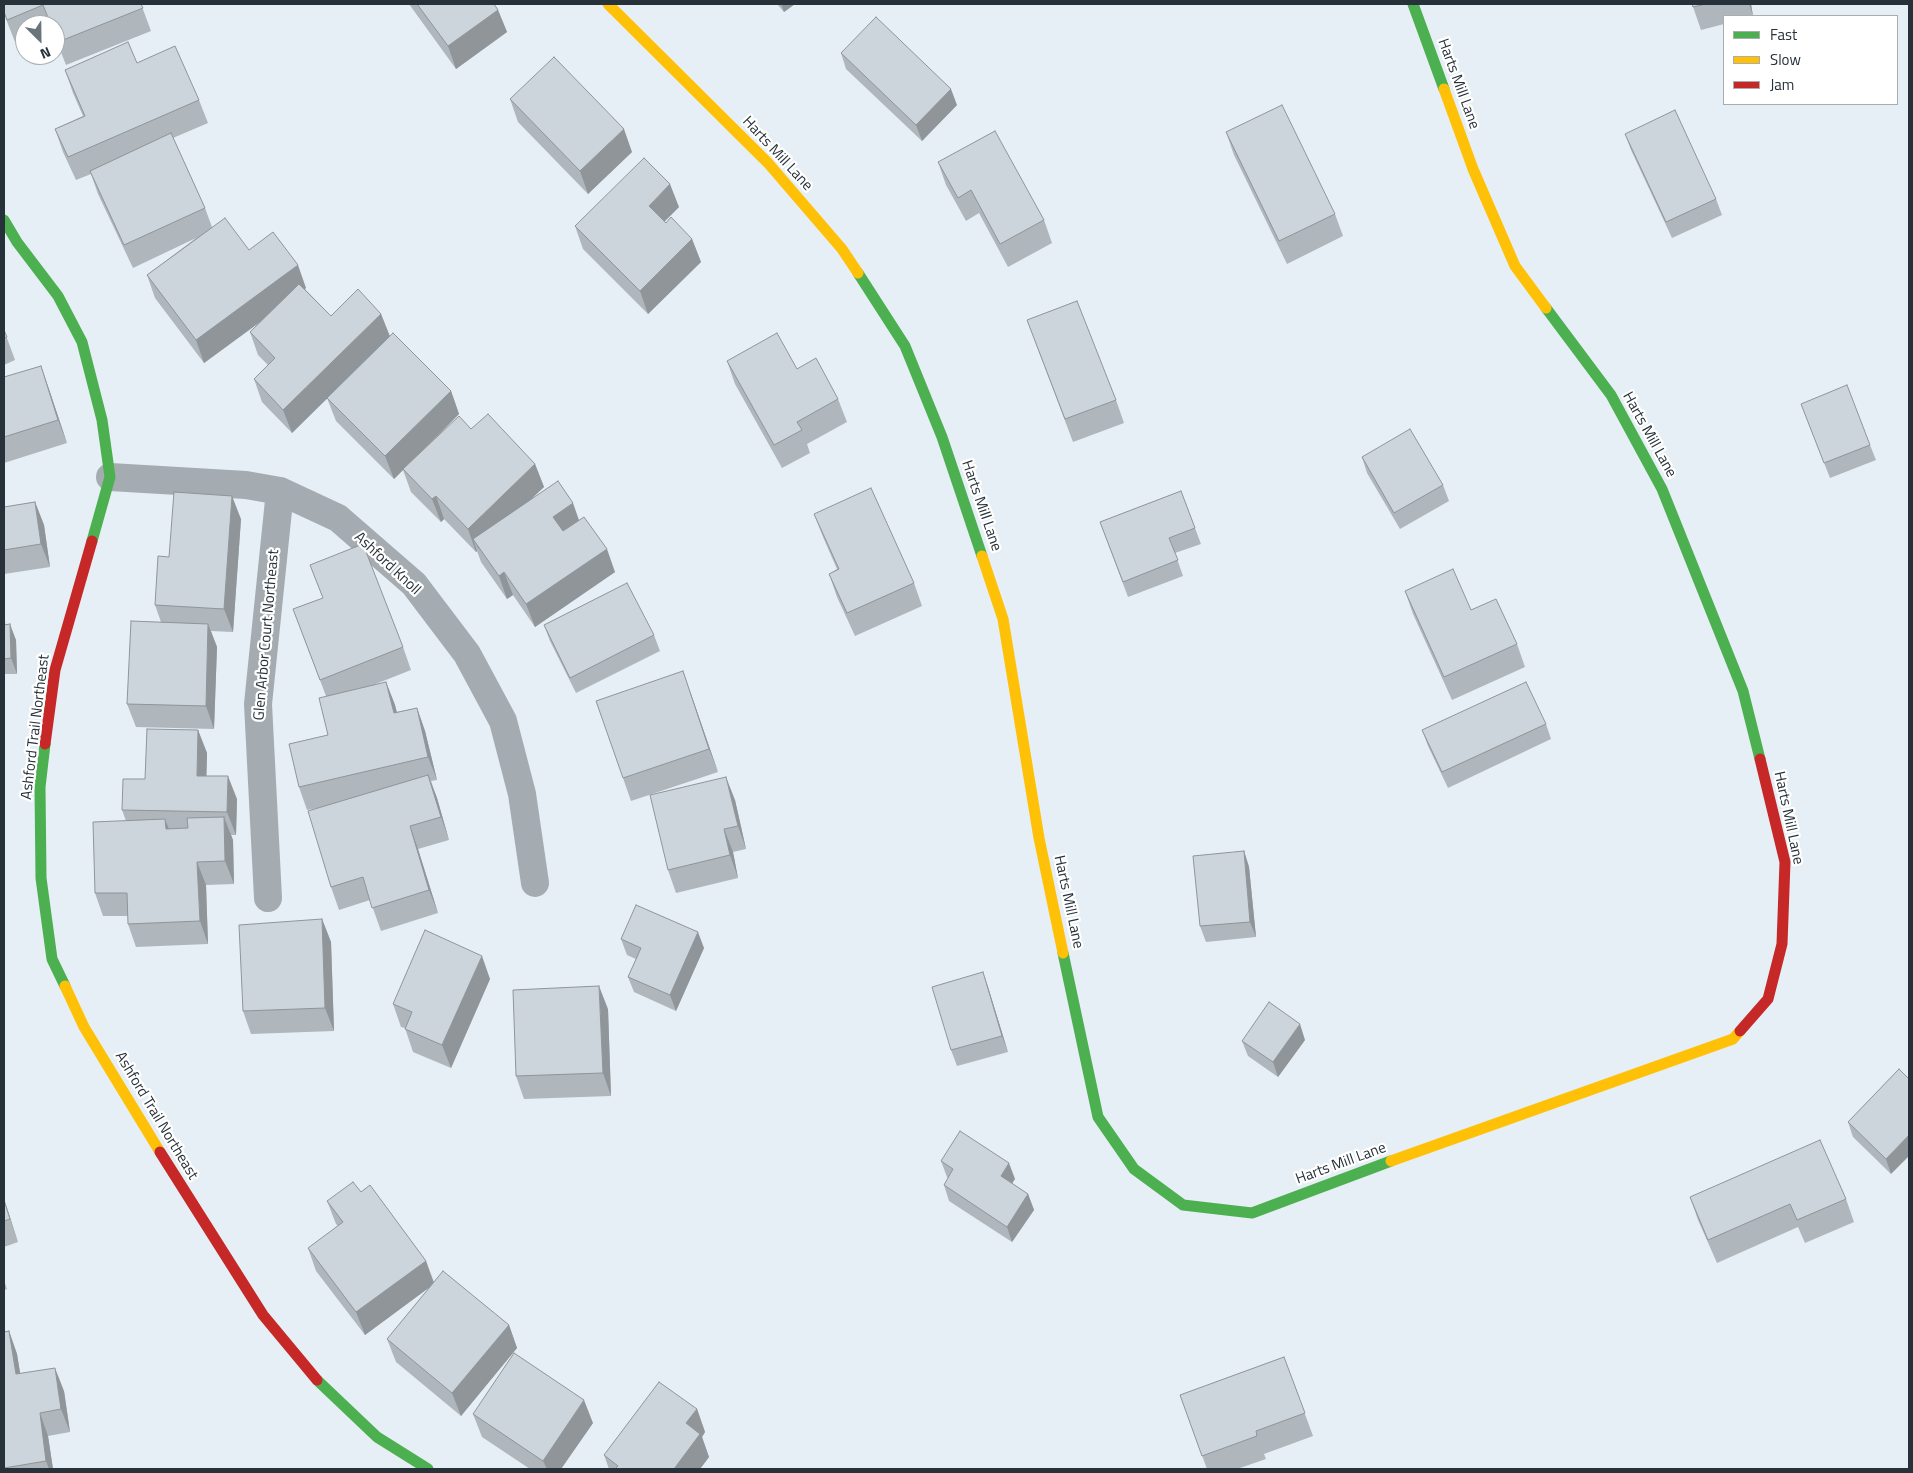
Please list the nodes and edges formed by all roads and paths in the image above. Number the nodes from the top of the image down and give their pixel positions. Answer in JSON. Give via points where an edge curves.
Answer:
{"nodes":[{"id":1,"x":608,"y":4,"type":"edge"},
{"id":2,"x":1413,"y":4,"type":"edge"},
{"id":3,"x":4,"y":220,"type":"edge"},
{"id":4,"x":110,"y":477,"type":"junction"},
{"id":5,"x":280,"y":491,"type":"junction"},
{"id":6,"x":535,"y":883,"type":"dead end"},
{"id":7,"x":268,"y":898,"type":"dead end"},
{"id":8,"x":428,"y":1469,"type":"edge"}],
"edges":[{"from":1,"to":2,"type":"street","name":"Harts Mill Lane","via":[[768,163],[842,249],[905,346],[942,437],[1003,619],[1038,838],[1098,1117],[1134,1168],[1183,1205],[1252,1213],[1733,1038],[1768,999],[1782,944],[1785,862],[1739,682],[1667,499],[1646,459],[1611,395],[1515,266],[1472,169]]},
{"from":3,"to":4,"type":"street","name":"Ashford Trail Northeast","via":[[58,296],[82,342],[102,420]]},
{"from":4,"to":5,"type":"street","name":"Ashford Knoll","via":[[246,485]]},
{"from":4,"to":8,"type":"street","name":"Ashford Trail Northeast","via":[[55,670],[40,787],[41,878],[52,959],[84,1027],[263,1315],[313,1376],[377,1437]]},
{"from":5,"to":6,"type":"street","name":"Ashford Knoll","via":[[338,518],[414,584],[467,654],[503,721],[522,794]]},
{"from":5,"to":7,"type":"street","name":"Glen Arbor Court Northeast","via":[[258,704]]}]}
